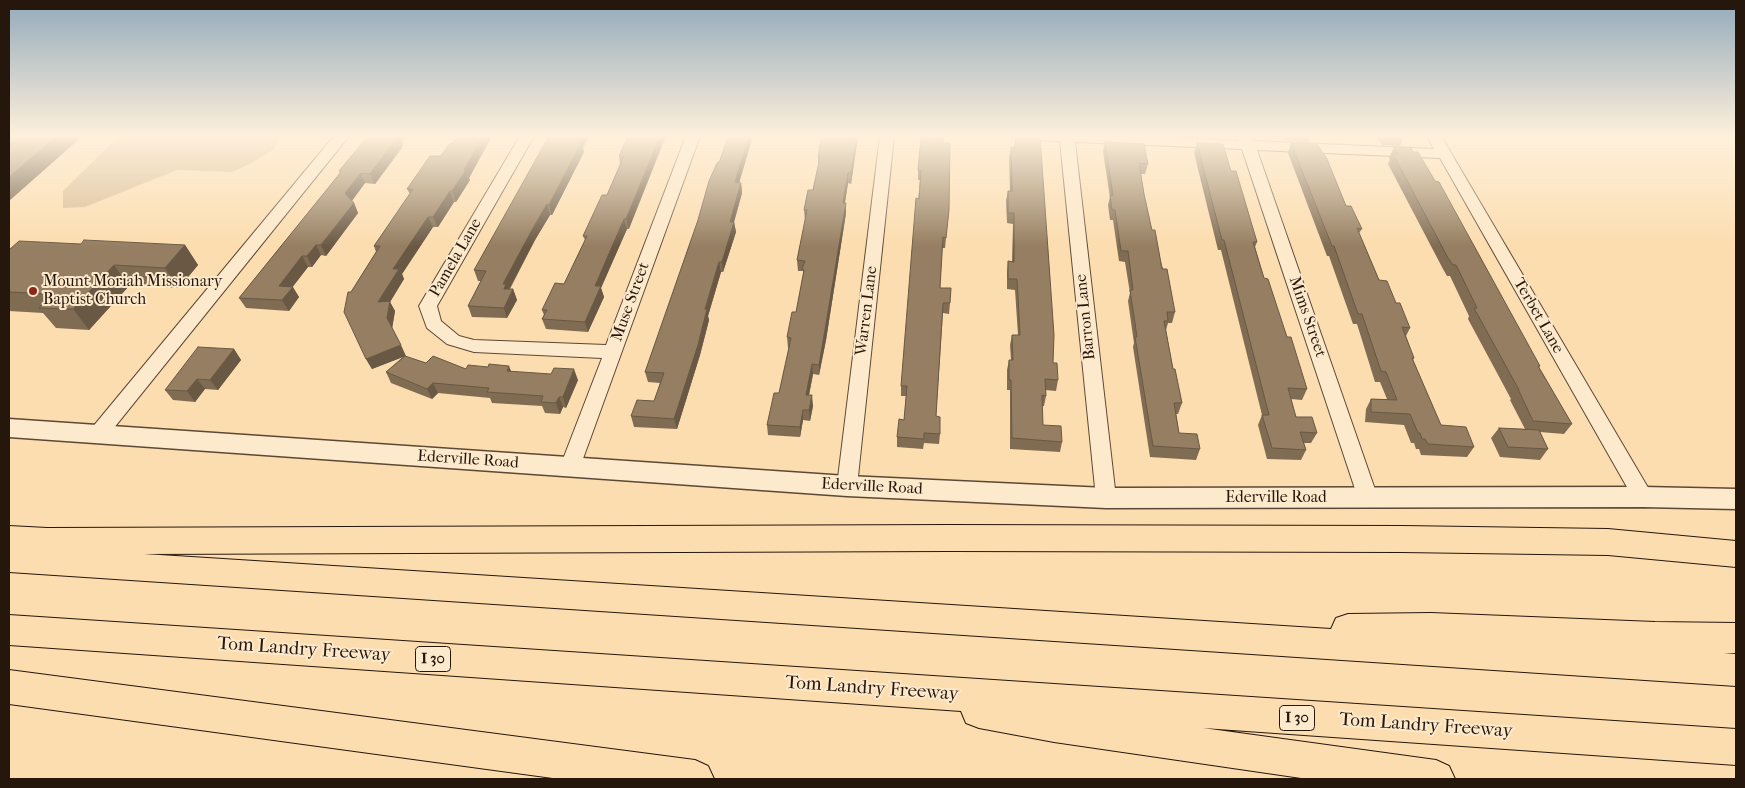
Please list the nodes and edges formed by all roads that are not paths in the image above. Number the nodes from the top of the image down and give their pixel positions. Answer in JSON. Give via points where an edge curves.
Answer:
{"nodes":[{"id":1,"x":312,"y":173,"type":"edge"},
{"id":2,"x":506,"y":173,"type":"edge"},
{"id":3,"x":679,"y":173,"type":"edge"},
{"id":4,"x":883,"y":173,"type":"edge"},
{"id":5,"x":1071,"y":173,"type":"edge"},
{"id":6,"x":1258,"y":173,"type":"edge"},
{"id":7,"x":1455,"y":173,"type":"edge"},
{"id":8,"x":612,"y":352,"type":"junction"},
{"id":9,"x":9,"y":428,"type":"edge"},
{"id":10,"x":98,"y":434,"type":"junction"},
{"id":11,"x":570,"y":467,"type":"junction"},
{"id":12,"x":847,"y":486,"type":"junction"},
{"id":13,"x":1643,"y":497,"type":"junction"},
{"id":14,"x":1106,"y":498,"type":"junction"},
{"id":15,"x":1368,"y":498,"type":"junction"},
{"id":16,"x":1736,"y":499,"type":"edge"},
{"id":17,"x":9,"y":539,"type":"edge"},
{"id":18,"x":1736,"y":554,"type":"edge"},
{"id":19,"x":9,"y":558,"type":"edge"},
{"id":20,"x":9,"y":630,"type":"edge"},
{"id":21,"x":1188,"y":635,"type":"junction"},
{"id":22,"x":1736,"y":638,"type":"edge"},
{"id":23,"x":1736,"y":670,"type":"edge"},
{"id":24,"x":9,"y":687,"type":"edge"},
{"id":25,"x":857,"y":688,"type":"junction"},
{"id":26,"x":1736,"y":747,"type":"edge"},
{"id":27,"x":695,"y":779,"type":"edge"},
{"id":28,"x":1436,"y":779,"type":"edge"}],
"edges":[{"from":1,"to":10,"type":"street"},
{"from":2,"to":8,"type":"street","name":"Pamela Lane","via":[[428,306],[433,324],[453,340],[474,346]]},
{"from":3,"to":8,"type":"street","name":"Muse Street"},
{"from":4,"to":12,"type":"street","name":"Warren Lane"},
{"from":5,"to":14,"type":"street","name":"Barron Lane"},
{"from":6,"to":15,"type":"street","name":"Mims Street"},
{"from":7,"to":13,"type":"street","name":"Terbet Lane"},
{"from":8,"to":11,"type":"street","name":"Muse Street"},
{"from":9,"to":10,"type":"street","name":"Ederville Road"},
{"from":10,"to":11,"type":"street","name":"Ederville Road"},
{"from":11,"to":12,"type":"street","name":"Ederville Road"},
{"from":12,"to":14,"type":"street","name":"Ederville Road"},
{"from":13,"to":15,"type":"street","name":"Ederville Road"},
{"from":13,"to":16,"type":"street","name":"Ederville Road"},
{"from":14,"to":15,"type":"street","name":"Ederville Road"},
{"from":17,"to":18,"type":"highway","via":[[1546,540],[1608,542]]},
{"from":19,"to":21,"type":"highway"},
{"from":20,"to":25,"type":"highway","name":"Tom Landry Freeway","number":"I 30"},
{"from":21,"to":22,"type":"highway","via":[[1410,627]]},
{"from":21,"to":23,"type":"highway"},
{"from":24,"to":27,"type":"highway"},
{"from":25,"to":26,"type":"highway","name":"Tom Landry Freeway","number":"I 30"},
{"from":25,"to":28,"type":"highway","via":[[1054,726]]}]}
